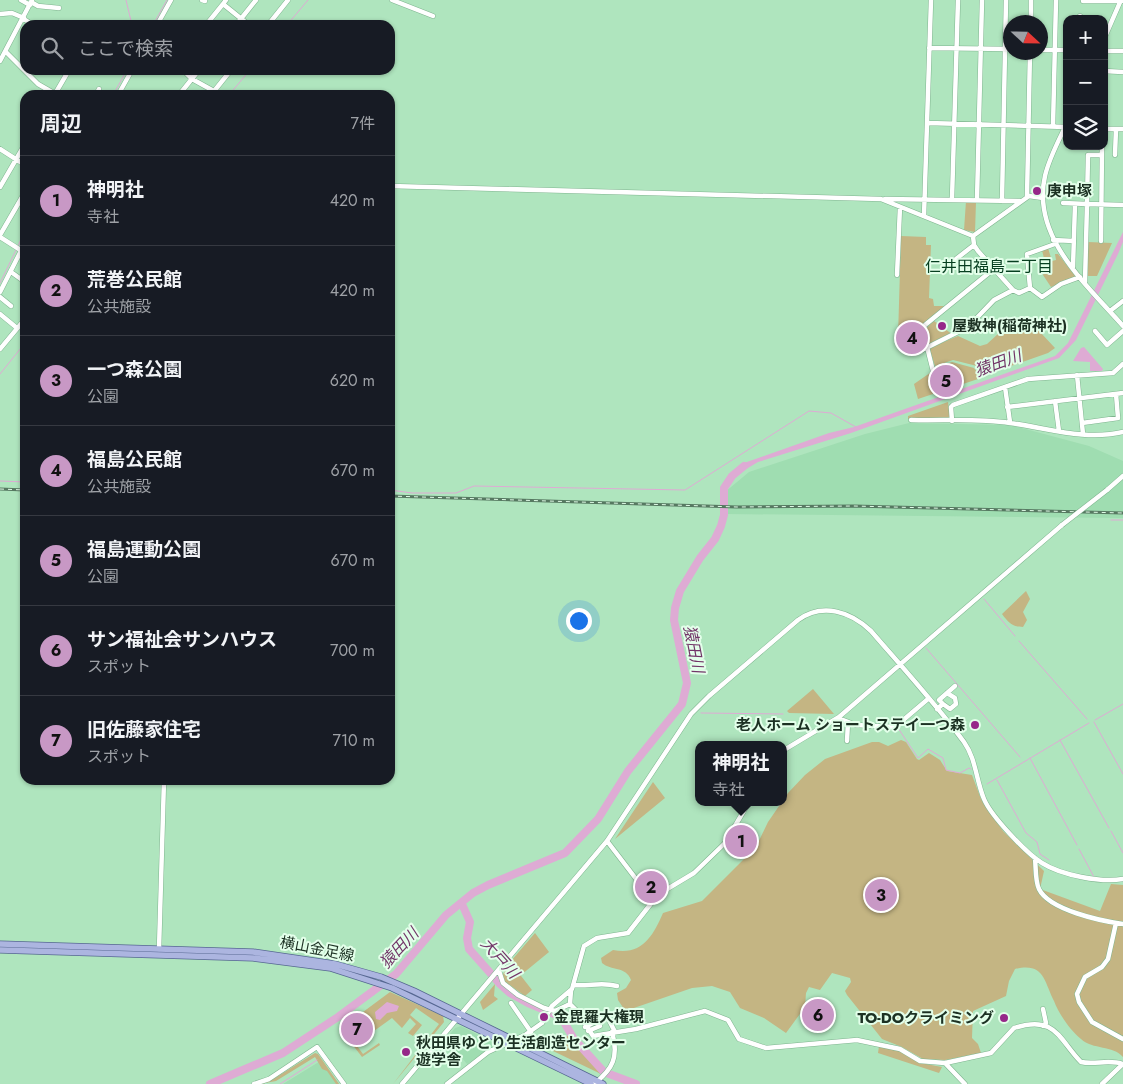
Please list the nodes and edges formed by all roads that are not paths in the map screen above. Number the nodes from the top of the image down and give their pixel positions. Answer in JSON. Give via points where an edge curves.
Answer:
{"nodes":[{"id":1,"x":22,"y":0,"type":"edge"},
{"id":2,"x":171,"y":0,"type":"edge"},
{"id":3,"x":256,"y":0,"type":"edge"},
{"id":4,"x":288,"y":0,"type":"edge"},
{"id":5,"x":392,"y":0,"type":"edge"},
{"id":6,"x":931,"y":0,"type":"edge"},
{"id":7,"x":958,"y":0,"type":"edge"},
{"id":8,"x":982,"y":0,"type":"edge"},
{"id":9,"x":1006,"y":0,"type":"edge"},
{"id":10,"x":1031,"y":0,"type":"edge"},
{"id":11,"x":1056,"y":0,"type":"edge"},
{"id":12,"x":1082,"y":1,"type":"edge"},
{"id":13,"x":1122,"y":1,"type":"edge"},
{"id":14,"x":31,"y":2,"type":"edge"},
{"id":15,"x":225,"y":2,"type":"edge"},
{"id":16,"x":59,"y":8,"type":"dead end"},
{"id":17,"x":0,"y":14,"type":"edge"},
{"id":18,"x":1007,"y":15,"type":"edge"},
{"id":19,"x":1031,"y":15,"type":"edge"},
{"id":20,"x":433,"y":16,"type":"dead end"},
{"id":21,"x":241,"y":18,"type":"junction"},
{"id":22,"x":24,"y":19,"type":"joint"},
{"id":23,"x":160,"y":20,"type":"edge"},
{"id":24,"x":210,"y":20,"type":"edge"},
{"id":25,"x":243,"y":20,"type":"edge"},
{"id":26,"x":272,"y":20,"type":"edge"},
{"id":27,"x":20,"y":26,"type":"edge"},
{"id":28,"x":1108,"y":31,"type":"edge"},
{"id":29,"x":930,"y":48,"type":"junction"},
{"id":30,"x":956,"y":48,"type":"junction"},
{"id":31,"x":980,"y":49,"type":"junction"},
{"id":32,"x":1003,"y":49,"type":"edge"},
{"id":33,"x":1048,"y":50,"type":"edge"},
{"id":34,"x":1055,"y":50,"type":"junction"},
{"id":35,"x":1063,"y":50,"type":"edge"},
{"id":36,"x":1108,"y":51,"type":"edge"},
{"id":37,"x":1123,"y":51,"type":"edge"},
{"id":38,"x":6,"y":52,"type":"junction"},
{"id":39,"x":1007,"y":60,"type":"edge"},
{"id":40,"x":1030,"y":60,"type":"edge"},
{"id":41,"x":0,"y":61,"type":"edge"},
{"id":42,"x":20,"y":66,"type":"edge"},
{"id":43,"x":1108,"y":71,"type":"edge"},
{"id":44,"x":1123,"y":72,"type":"edge"},
{"id":45,"x":29,"y":75,"type":"edge"},
{"id":46,"x":66,"y":75,"type":"edge"},
{"id":47,"x":129,"y":75,"type":"edge"},
{"id":48,"x":188,"y":75,"type":"edge"},
{"id":49,"x":195,"y":75,"type":"edge"},
{"id":50,"x":227,"y":75,"type":"edge"},
{"id":51,"x":192,"y":79,"type":"junction"},
{"id":52,"x":49,"y":90,"type":"edge"},
{"id":53,"x":58,"y":90,"type":"edge"},
{"id":54,"x":121,"y":90,"type":"edge"},
{"id":55,"x":183,"y":90,"type":"edge"},
{"id":56,"x":208,"y":90,"type":"edge"},
{"id":57,"x":215,"y":90,"type":"edge"},
{"id":58,"x":928,"y":123,"type":"junction"},
{"id":59,"x":954,"y":124,"type":"junction"},
{"id":60,"x":979,"y":125,"type":"junction"},
{"id":61,"x":1004,"y":125,"type":"junction"},
{"id":62,"x":1028,"y":126,"type":"junction"},
{"id":63,"x":1053,"y":126,"type":"junction"},
{"id":64,"x":1063,"y":126,"type":"edge"},
{"id":65,"x":1108,"y":129,"type":"edge"},
{"id":66,"x":1116,"y":129,"type":"junction"},
{"id":67,"x":1123,"y":129,"type":"edge"},
{"id":68,"x":1063,"y":133,"type":"edge"},
{"id":69,"x":0,"y":149,"type":"edge"},
{"id":70,"x":1102,"y":150,"type":"edge"},
{"id":71,"x":20,"y":152,"type":"edge"},
{"id":72,"x":1102,"y":155,"type":"junction"},
{"id":73,"x":1115,"y":155,"type":"dead end"},
{"id":74,"x":16,"y":159,"type":"junction"},
{"id":75,"x":20,"y":162,"type":"edge"},
{"id":76,"x":395,"y":186,"type":"edge"},
{"id":77,"x":0,"y":187,"type":"edge"},
{"id":78,"x":1028,"y":197,"type":"junction"},
{"id":79,"x":925,"y":198,"type":"junction"},
{"id":80,"x":1043,"y":198,"type":"junction"},
{"id":81,"x":881,"y":199,"type":"junction"},
{"id":82,"x":952,"y":199,"type":"junction"},
{"id":83,"x":977,"y":200,"type":"junction"},
{"id":84,"x":20,"y":201,"type":"edge"},
{"id":85,"x":1002,"y":201,"type":"junction"},
{"id":86,"x":1021,"y":201,"type":"junction"},
{"id":87,"x":1063,"y":203,"type":"dead end"},
{"id":88,"x":1075,"y":204,"type":"junction"},
{"id":89,"x":1087,"y":204,"type":"junction"},
{"id":90,"x":1101,"y":205,"type":"junction"},
{"id":91,"x":1123,"y":205,"type":"edge"},
{"id":92,"x":900,"y":207,"type":"junction"},
{"id":93,"x":924,"y":216,"type":"junction"},
{"id":94,"x":0,"y":236,"type":"edge"},
{"id":95,"x":973,"y":236,"type":"junction"},
{"id":96,"x":1101,"y":240,"type":"dead end"},
{"id":97,"x":1074,"y":241,"type":"junction"},
{"id":98,"x":1054,"y":242,"type":"junction"},
{"id":99,"x":974,"y":245,"type":"junction"},
{"id":100,"x":18,"y":249,"type":"joint"},
{"id":101,"x":956,"y":260,"type":"dead end"},
{"id":102,"x":995,"y":268,"type":"junction"},
{"id":103,"x":1073,"y":268,"type":"junction"},
{"id":104,"x":11,"y":272,"type":"junction"},
{"id":105,"x":897,"y":275,"type":"dead end"},
{"id":106,"x":1080,"y":277,"type":"junction"},
{"id":107,"x":20,"y":278,"type":"edge"},
{"id":108,"x":1087,"y":284,"type":"junction"},
{"id":109,"x":1030,"y":288,"type":"junction"},
{"id":110,"x":1013,"y":290,"type":"junction"},
{"id":111,"x":0,"y":292,"type":"edge"},
{"id":112,"x":0,"y":297,"type":"edge"},
{"id":113,"x":1123,"y":301,"type":"edge"},
{"id":114,"x":11,"y":306,"type":"dead end"},
{"id":115,"x":1110,"y":311,"type":"junction"},
{"id":116,"x":0,"y":314,"type":"edge"},
{"id":117,"x":20,"y":325,"type":"edge"},
{"id":118,"x":1123,"y":326,"type":"edge"},
{"id":119,"x":18,"y":328,"type":"junction"},
{"id":120,"x":1095,"y":330,"type":"dead end"},
{"id":121,"x":1123,"y":331,"type":"edge"},
{"id":122,"x":924,"y":348,"type":"junction"},
{"id":123,"x":0,"y":350,"type":"edge"},
{"id":124,"x":1123,"y":364,"type":"edge"},
{"id":125,"x":933,"y":371,"type":"dead end"},
{"id":126,"x":1077,"y":375,"type":"junction"},
{"id":127,"x":1005,"y":387,"type":"junction"},
{"id":128,"x":1123,"y":393,"type":"edge"},
{"id":129,"x":1116,"y":394,"type":"junction"},
{"id":130,"x":1079,"y":398,"type":"junction"},
{"id":131,"x":1055,"y":401,"type":"junction"},
{"id":132,"x":1007,"y":407,"type":"junction"},
{"id":133,"x":911,"y":420,"type":"dead end"},
{"id":134,"x":952,"y":421,"type":"junction"},
{"id":135,"x":1010,"y":422,"type":"junction"},
{"id":136,"x":1082,"y":423,"type":"junction"},
{"id":137,"x":1059,"y":431,"type":"junction"},
{"id":138,"x":1123,"y":432,"type":"edge"},
{"id":139,"x":1082,"y":434,"type":"junction"},
{"id":140,"x":1123,"y":476,"type":"edge"},
{"id":141,"x":899,"y":664,"type":"junction"},
{"id":142,"x":955,"y":686,"type":"dead end"},
{"id":143,"x":947,"y":693,"type":"junction"},
{"id":144,"x":928,"y":699,"type":"junction"},
{"id":145,"x":942,"y":704,"type":"junction"},
{"id":146,"x":937,"y":710,"type":"junction"},
{"id":147,"x":838,"y":718,"type":"junction"},
{"id":148,"x":848,"y":722,"type":"junction"},
{"id":149,"x":847,"y":741,"type":"dead end"},
{"id":150,"x":787,"y":748,"type":"edge"},
{"id":151,"x":164,"y":785,"type":"edge"},
{"id":152,"x":747,"y":806,"type":"edge"},
{"id":153,"x":607,"y":841,"type":"junction"},
{"id":154,"x":1035,"y":858,"type":"junction"},
{"id":155,"x":1123,"y":879,"type":"edge"},
{"id":156,"x":653,"y":901,"type":"junction"},
{"id":157,"x":1116,"y":923,"type":"junction"},
{"id":158,"x":1123,"y":924,"type":"edge"},
{"id":159,"x":0,"y":944,"type":"edge"},
{"id":160,"x":159,"y":949,"type":"junction"},
{"id":161,"x":0,"y":950,"type":"edge"},
{"id":162,"x":496,"y":974,"type":"junction"},
{"id":163,"x":379,"y":980,"type":"junction"},
{"id":164,"x":573,"y":985,"type":"junction"},
{"id":165,"x":617,"y":986,"type":"dead end"},
{"id":166,"x":571,"y":990,"type":"junction"},
{"id":167,"x":511,"y":1003,"type":"dead end"},
{"id":168,"x":570,"y":1004,"type":"junction"},
{"id":169,"x":1044,"y":1009,"type":"dead end"},
{"id":170,"x":550,"y":1010,"type":"junction"},
{"id":171,"x":460,"y":1016,"type":"junction"},
{"id":172,"x":600,"y":1026,"type":"dead end"},
{"id":173,"x":1044,"y":1026,"type":"junction"},
{"id":174,"x":587,"y":1029,"type":"junction"},
{"id":175,"x":531,"y":1032,"type":"junction"},
{"id":176,"x":613,"y":1032,"type":"junction"},
{"id":177,"x":1123,"y":1039,"type":"edge"},
{"id":178,"x":515,"y":1040,"type":"junction"},
{"id":179,"x":507,"y":1042,"type":"junction"},
{"id":180,"x":945,"y":1063,"type":"junction"},
{"id":181,"x":596,"y":1083,"type":"edge"},
{"id":182,"x":254,"y":1084,"type":"edge"},
{"id":183,"x":344,"y":1084,"type":"edge"},
{"id":184,"x":402,"y":1084,"type":"edge"},
{"id":185,"x":447,"y":1084,"type":"edge"},
{"id":186,"x":964,"y":1084,"type":"edge"},
{"id":187,"x":1102,"y":1084,"type":"edge"}],
"edges":[{"from":1,"to":14,"type":"street"},
{"from":2,"to":23,"type":"street"},
{"from":3,"to":21,"type":"street"},
{"from":4,"to":26,"type":"street"},
{"from":5,"to":20,"type":"street"},
{"from":6,"to":29,"type":"street"},
{"from":7,"to":30,"type":"street"},
{"from":8,"to":31,"type":"street"},
{"from":9,"to":18,"type":"street"},
{"from":10,"to":19,"type":"street"},
{"from":11,"to":34,"type":"street"},
{"from":12,"to":13,"type":"street"},
{"from":13,"to":28,"type":"street"},
{"from":14,"to":16,"type":"street"},
{"from":14,"to":22,"type":"street"},
{"from":15,"to":21,"type":"street"},
{"from":15,"to":24,"type":"street"},
{"from":17,"to":22,"type":"street","via":[[12,13]]},
{"from":21,"to":25,"type":"street"},
{"from":27,"to":38,"type":"street"},
{"from":29,"to":30,"type":"street"},
{"from":29,"to":58,"type":"street"},
{"from":30,"to":31,"type":"street"},
{"from":30,"to":59,"type":"street"},
{"from":31,"to":32,"type":"street"},
{"from":31,"to":60,"type":"street"},
{"from":33,"to":34,"type":"street"},
{"from":34,"to":35,"type":"street"},
{"from":34,"to":63,"type":"street"},
{"from":36,"to":37,"type":"street"},
{"from":38,"to":41,"type":"street"},
{"from":38,"to":42,"type":"street"},
{"from":39,"to":61,"type":"street"},
{"from":40,"to":62,"type":"street"},
{"from":43,"to":44,"type":"street"},
{"from":45,"to":52,"type":"street"},
{"from":46,"to":53,"type":"street"},
{"from":47,"to":54,"type":"street"},
{"from":48,"to":51,"type":"street"},
{"from":49,"to":51,"type":"street"},
{"from":50,"to":57,"type":"street"},
{"from":51,"to":55,"type":"street"},
{"from":51,"to":56,"type":"street"},
{"from":58,"to":59,"type":"street"},
{"from":58,"to":79,"type":"street"},
{"from":59,"to":60,"type":"street"},
{"from":59,"to":82,"type":"street"},
{"from":60,"to":61,"type":"street"},
{"from":60,"to":83,"type":"street"},
{"from":61,"to":62,"type":"street"},
{"from":61,"to":85,"type":"street"},
{"from":62,"to":63,"type":"street"},
{"from":62,"to":78,"type":"street"},
{"from":63,"to":64,"type":"street"},
{"from":65,"to":66,"type":"street"},
{"from":66,"to":67,"type":"street"},
{"from":66,"to":73,"type":"street"},
{"from":68,"to":80,"type":"street","via":[[1049,165]]},
{"from":69,"to":74,"type":"street"},
{"from":70,"to":72,"type":"street"},
{"from":71,"to":74,"type":"street"},
{"from":72,"to":89,"type":"street","via":[[1088,154]]},
{"from":72,"to":90,"type":"street"},
{"from":74,"to":75,"type":"street"},
{"from":74,"to":77,"type":"street"},
{"from":76,"to":81,"type":"street"},
{"from":78,"to":80,"type":"street"},
{"from":78,"to":86,"type":"street"},
{"from":79,"to":81,"type":"street"},
{"from":79,"to":82,"type":"street"},
{"from":79,"to":93,"type":"street"},
{"from":80,"to":98,"type":"street"},
{"from":81,"to":92,"type":"street"},
{"from":82,"to":83,"type":"street"},
{"from":83,"to":85,"type":"street"},
{"from":84,"to":94,"type":"street"},
{"from":85,"to":86,"type":"street"},
{"from":86,"to":95,"type":"street"},
{"from":87,"to":88,"type":"street"},
{"from":88,"to":89,"type":"street"},
{"from":88,"to":97,"type":"street"},
{"from":89,"to":90,"type":"street"},
{"from":89,"to":108,"type":"street"},
{"from":90,"to":91,"type":"street"},
{"from":90,"to":96,"type":"street"},
{"from":92,"to":93,"type":"street"},
{"from":92,"to":105,"type":"street"},
{"from":93,"to":95,"type":"street"},
{"from":94,"to":100,"type":"street"},
{"from":95,"to":99,"type":"street"},
{"from":97,"to":98,"type":"street"},
{"from":97,"to":103,"type":"street"},
{"from":98,"to":103,"type":"street"},
{"from":98,"to":109,"type":"street","via":[[1027,254]]},
{"from":99,"to":101,"type":"street"},
{"from":99,"to":102,"type":"street"},
{"from":100,"to":104,"type":"street"},
{"from":102,"to":110,"type":"street"},
{"from":102,"to":122,"type":"street","via":[[925,325],[922,334]]},
{"from":103,"to":106,"type":"street"},
{"from":104,"to":107,"type":"street"},
{"from":104,"to":111,"type":"street"},
{"from":106,"to":108,"type":"street"},
{"from":106,"to":109,"type":"street","via":[[1060,284],[1042,297]]},
{"from":108,"to":115,"type":"street"},
{"from":109,"to":110,"type":"street","via":[[1018,293]]},
{"from":110,"to":122,"type":"street","via":[[994,300],[968,327]]},
{"from":112,"to":114,"type":"street"},
{"from":113,"to":115,"type":"street"},
{"from":115,"to":118,"type":"street"},
{"from":116,"to":119,"type":"street"},
{"from":117,"to":119,"type":"street"},
{"from":119,"to":123,"type":"street"},
{"from":120,"to":121,"type":"street","via":[[1107,345]]},
{"from":122,"to":125,"type":"street"},
{"from":124,"to":126,"type":"street","via":[[1113,373]]},
{"from":126,"to":127,"type":"street","via":[[1028,379]]},
{"from":126,"to":130,"type":"street"},
{"from":127,"to":132,"type":"street"},
{"from":127,"to":134,"type":"street","via":[[953,405]]},
{"from":128,"to":129,"type":"street"},
{"from":129,"to":130,"type":"street"},
{"from":129,"to":136,"type":"street","via":[[1118,418]]},
{"from":130,"to":131,"type":"street"},
{"from":130,"to":136,"type":"street"},
{"from":131,"to":132,"type":"street"},
{"from":131,"to":137,"type":"street"},
{"from":132,"to":135,"type":"street"},
{"from":133,"to":134,"type":"street"},
{"from":134,"to":135,"type":"street"},
{"from":135,"to":137,"type":"street"},
{"from":136,"to":139,"type":"street"},
{"from":137,"to":139,"type":"street"},
{"from":138,"to":139,"type":"street","via":[[1096,437]]},
{"from":140,"to":141,"type":"street","bridge":true},
{"from":141,"to":144,"type":"street"},
{"from":141,"to":147,"type":"street"},
{"from":141,"to":153,"type":"street","via":[[871,631],[849,614],[820,611],[803,617],[731,676],[691,714]]},
{"from":142,"to":143,"type":"street"},
{"from":143,"to":145,"type":"street","via":[[939,700]]},
{"from":143,"to":145,"type":"street","via":[[955,698],[956,704],[950,709]]},
{"from":144,"to":146,"type":"street"},
{"from":144,"to":148,"type":"street","via":[[895,727],[870,727]]},
{"from":145,"to":146,"type":"street"},
{"from":146,"to":154,"type":"street","via":[[967,748],[976,767],[984,801],[1001,824]]},
{"from":147,"to":148,"type":"street"},
{"from":147,"to":150,"type":"street"},
{"from":148,"to":149,"type":"street"},
{"from":151,"to":160,"type":"street"},
{"from":152,"to":156,"type":"street","via":[[725,843],[694,873]]},
{"from":153,"to":156,"type":"street"},
{"from":153,"to":162,"type":"street"},
{"from":154,"to":155,"type":"street","via":[[1085,879]]},
{"from":154,"to":157,"type":"street","via":[[1038,888],[1048,900],[1062,908]]},
{"from":156,"to":164,"type":"street","via":[[628,933],[597,938],[584,946]]},
{"from":157,"to":158,"type":"street"},
{"from":157,"to":177,"type":"street","via":[[1108,959],[1102,967],[1085,977],[1077,994],[1092,1022]]},
{"from":159,"to":160,"type":"main road","name":"横山金足線"},
{"from":160,"to":163,"type":"main road","name":"横山金足線","via":[[274,954],[334,964]]},
{"from":161,"to":163,"type":"main road","name":"横山金足線","via":[[253,958],[330,968]]},
{"from":162,"to":170,"type":"street","via":[[510,988]]},
{"from":162,"to":171,"type":"street"},
{"from":163,"to":171,"type":"main road","name":"横山金足線"},
{"from":164,"to":165,"type":"street","via":[[588,986],[596,982]]},
{"from":164,"to":166,"type":"street"},
{"from":166,"to":168,"type":"street"},
{"from":166,"to":170,"type":"street"},
{"from":167,"to":175,"type":"street"},
{"from":168,"to":170,"type":"street"},
{"from":168,"to":174,"type":"street"},
{"from":169,"to":173,"type":"street"},
{"from":170,"to":175,"type":"street"},
{"from":171,"to":178,"type":"main road","name":"横山金足線"},
{"from":171,"to":179,"type":"main road","name":"横山金足線"},
{"from":171,"to":184,"type":"street"},
{"from":172,"to":174,"type":"street"},
{"from":173,"to":180,"type":"street","via":[[1014,1028],[991,1053]]},
{"from":173,"to":187,"type":"street","via":[[1053,1029],[1066,1041],[1081,1062],[1123,1064]]},
{"from":174,"to":176,"type":"street","via":[[590,1035],[599,1037]]},
{"from":174,"to":176,"type":"street","via":[[607,1016]]},
{"from":175,"to":178,"type":"street"},
{"from":176,"to":180,"type":"street","via":[[705,1011],[728,1020],[739,1039],[766,1048],[857,1040],[900,1049],[920,1061]]},
{"from":176,"to":181,"type":"street","via":[[613,1062]]},
{"from":178,"to":179,"type":"street"},
{"from":178,"to":181,"type":"main road","name":"横山金足線"},
{"from":179,"to":181,"type":"main road","name":"横山金足線"},
{"from":179,"to":185,"type":"street","via":[[488,1052]]},
{"from":180,"to":186,"type":"street"},
{"from":182,"to":183,"type":"street","via":[[269,1079],[317,1047]]}]}
